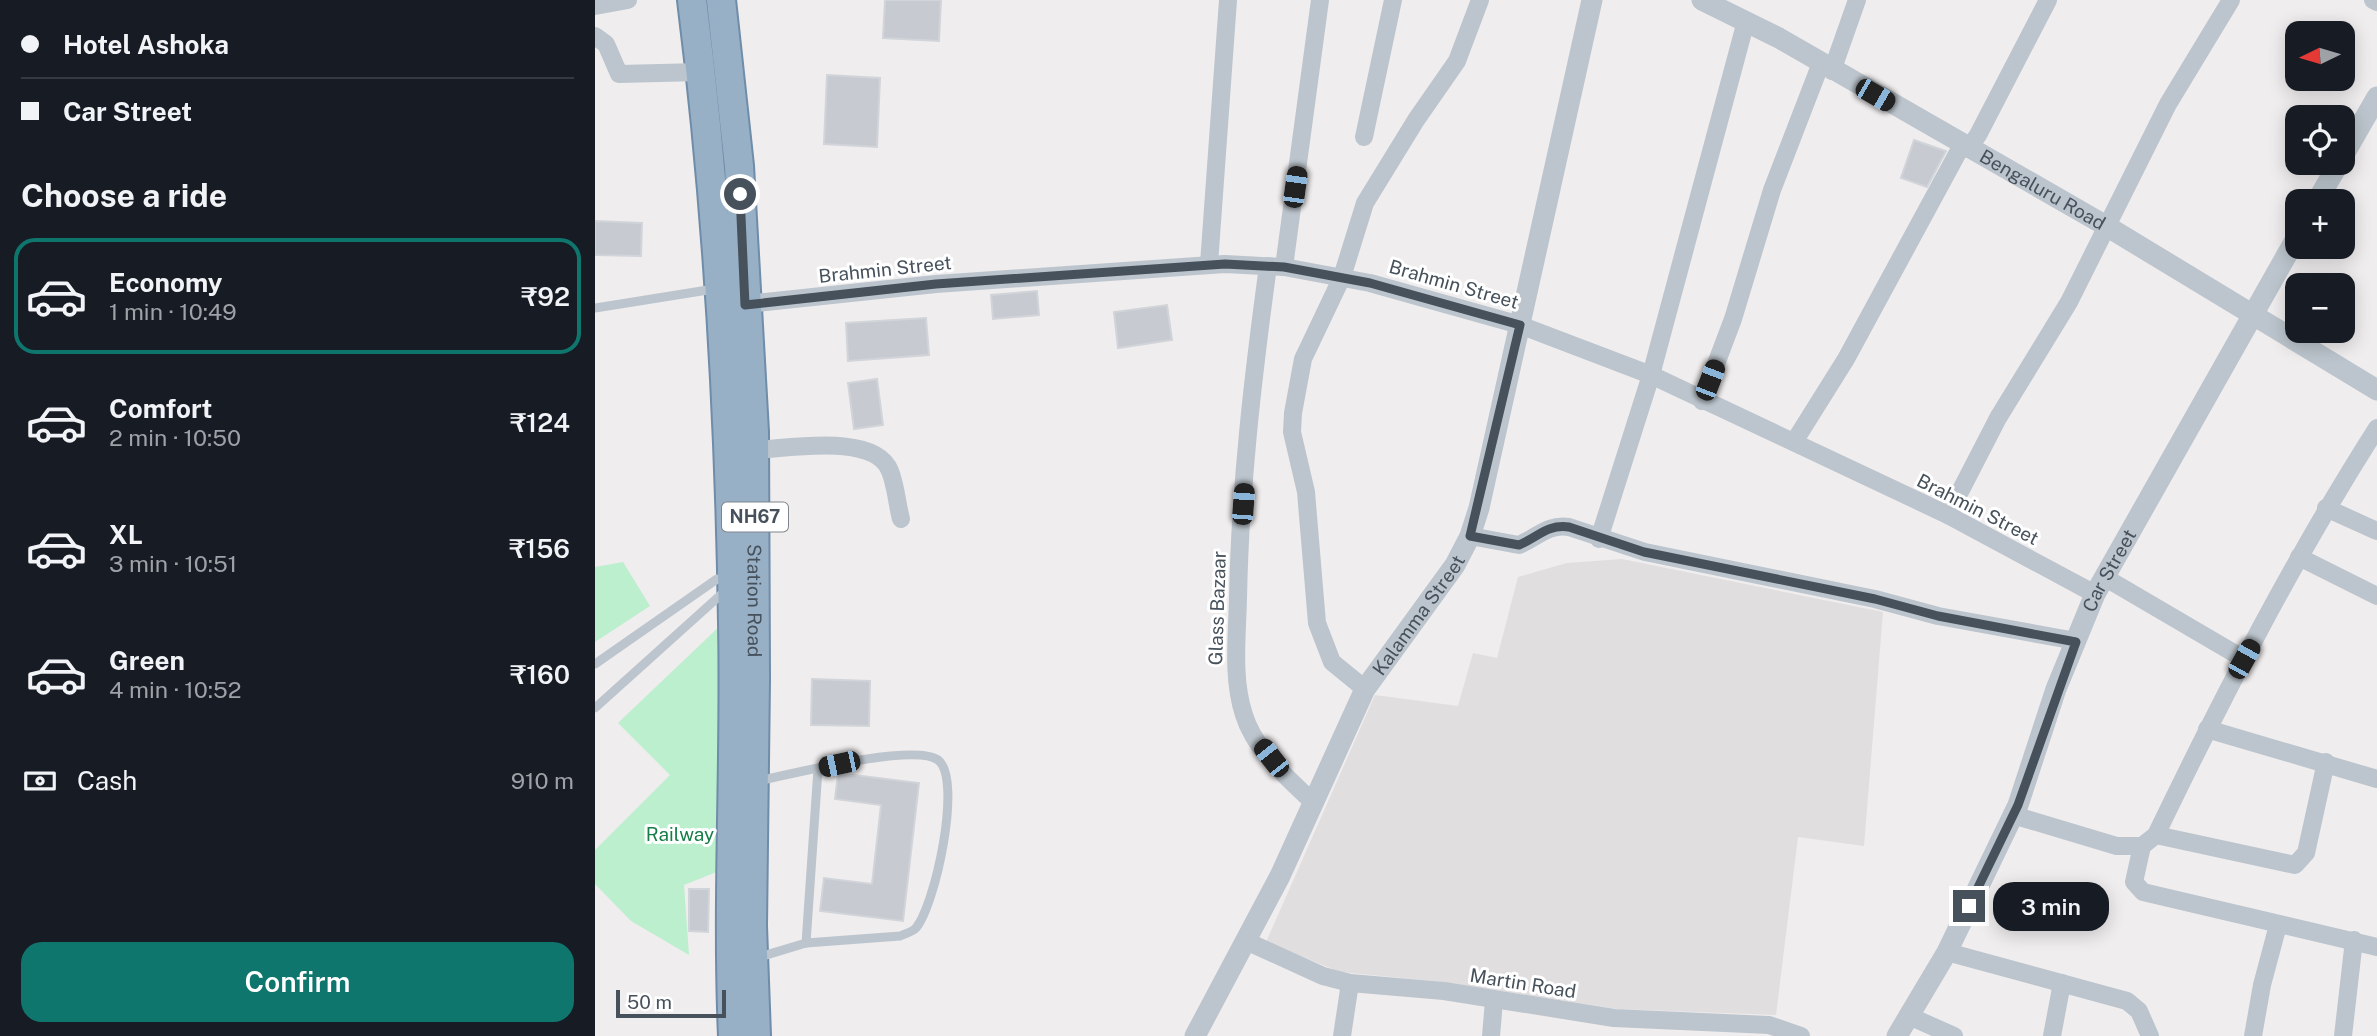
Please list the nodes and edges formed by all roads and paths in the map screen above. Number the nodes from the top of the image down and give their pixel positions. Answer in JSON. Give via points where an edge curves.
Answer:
{"nodes":[{"id":1,"x":628,"y":0,"type":"edge"},
{"id":2,"x":692,"y":0,"type":"edge"},
{"id":3,"x":721,"y":0,"type":"edge"},
{"id":4,"x":1228,"y":0,"type":"edge"},
{"id":5,"x":1320,"y":0,"type":"edge"},
{"id":6,"x":1393,"y":0,"type":"edge"},
{"id":7,"x":1481,"y":0,"type":"edge"},
{"id":8,"x":1592,"y":0,"type":"edge"},
{"id":9,"x":1702,"y":0,"type":"edge"},
{"id":10,"x":1857,"y":0,"type":"edge"},
{"id":11,"x":2048,"y":0,"type":"edge"},
{"id":12,"x":2231,"y":0,"type":"edge"},
{"id":13,"x":595,"y":6,"type":"edge"},
{"id":14,"x":1746,"y":21,"type":"junction"},
{"id":15,"x":595,"y":36,"type":"edge"},
{"id":16,"x":1827,"y":67,"type":"junction"},
{"id":17,"x":701,"y":72,"type":"junction"},
{"id":18,"x":2377,"y":97,"type":"edge"},
{"id":19,"x":2355,"y":135,"type":"edge"},
{"id":20,"x":1364,"y":137,"type":"dead end"},
{"id":21,"x":1965,"y":147,"type":"junction"},
{"id":22,"x":2108,"y":227,"type":"junction"},
{"id":23,"x":2285,"y":258,"type":"edge"},
{"id":24,"x":1209,"y":264,"type":"junction"},
{"id":25,"x":1276,"y":266,"type":"junction"},
{"id":26,"x":1342,"y":277,"type":"junction"},
{"id":27,"x":730,"y":299,"type":"junction"},
{"id":28,"x":595,"y":308,"type":"edge"},
{"id":29,"x":2252,"y":316,"type":"junction"},
{"id":30,"x":1520,"y":325,"type":"junction"},
{"id":31,"x":1651,"y":375,"type":"junction"},
{"id":32,"x":2377,"y":390,"type":"edge"},
{"id":33,"x":1702,"y":401,"type":"junction"},
{"id":34,"x":2377,"y":428,"type":"edge"},
{"id":35,"x":1794,"y":442,"type":"junction"},
{"id":36,"x":753,"y":450,"type":"junction"},
{"id":37,"x":2326,"y":508,"type":"junction"},
{"id":38,"x":1948,"y":515,"type":"junction"},
{"id":39,"x":901,"y":519,"type":"dead end"},
{"id":40,"x":2377,"y":531,"type":"edge"},
{"id":41,"x":1470,"y":536,"type":"junction"},
{"id":42,"x":1599,"y":539,"type":"junction"},
{"id":43,"x":2299,"y":557,"type":"junction"},
{"id":44,"x":744,"y":577,"type":"junction"},
{"id":45,"x":2100,"y":585,"type":"junction"},
{"id":46,"x":2377,"y":596,"type":"edge"},
{"id":47,"x":2076,"y":642,"type":"junction"},
{"id":48,"x":2244,"y":659,"type":"junction"},
{"id":49,"x":595,"y":664,"type":"edge"},
{"id":50,"x":1365,"y":689,"type":"junction"},
{"id":51,"x":595,"y":708,"type":"edge"},
{"id":52,"x":2207,"y":729,"type":"junction"},
{"id":53,"x":2326,"y":762,"type":"junction"},
{"id":54,"x":818,"y":769,"type":"junction"},
{"id":55,"x":2377,"y":779,"type":"edge"},
{"id":56,"x":754,"y":782,"type":"junction"},
{"id":57,"x":1313,"y":802,"type":"junction"},
{"id":58,"x":2013,"y":815,"type":"junction"},
{"id":59,"x":2149,"y":841,"type":"junction"},
{"id":60,"x":2278,"y":925,"type":"junction"},
{"id":61,"x":2354,"y":940,"type":"junction"},
{"id":62,"x":1245,"y":941,"type":"junction"},
{"id":63,"x":806,"y":943,"type":"junction"},
{"id":64,"x":2377,"y":947,"type":"edge"},
{"id":65,"x":1947,"y":952,"type":"junction"},
{"id":66,"x":741,"y":961,"type":"junction"},
{"id":67,"x":1350,"y":982,"type":"junction"},
{"id":68,"x":2062,"y":983,"type":"junction"},
{"id":69,"x":1494,"y":1001,"type":"junction"},
{"id":70,"x":1909,"y":1016,"type":"junction"},
{"id":71,"x":733,"y":1036,"type":"edge"},
{"id":72,"x":756,"y":1036,"type":"edge"},
{"id":73,"x":1195,"y":1036,"type":"edge"},
{"id":74,"x":1342,"y":1036,"type":"edge"},
{"id":75,"x":1491,"y":1036,"type":"edge"},
{"id":76,"x":1801,"y":1036,"type":"edge"},
{"id":77,"x":1897,"y":1036,"type":"edge"},
{"id":78,"x":1954,"y":1036,"type":"edge"},
{"id":79,"x":2052,"y":1036,"type":"edge"},
{"id":80,"x":2150,"y":1036,"type":"edge"},
{"id":81,"x":2253,"y":1036,"type":"edge"},
{"id":82,"x":2343,"y":1036,"type":"edge"}],
"edges":[{"from":1,"to":13,"type":"street"},
{"from":2,"to":17,"type":"highway","number":"NH67"},
{"from":3,"to":27,"type":"highway","name":"Station Road","number":"NH67","via":[[739,166]]},
{"from":4,"to":24,"type":"street"},
{"from":5,"to":25,"type":"street","name":"Glass Bazaar"},
{"from":6,"to":20,"type":"street"},
{"from":7,"to":26,"type":"street","via":[[1457,61],[1365,203]]},
{"from":8,"to":30,"type":"street","name":"Kalamma Street"},
{"from":9,"to":14,"type":"street","name":"Bengaluru Road"},
{"from":10,"to":16,"type":"street"},
{"from":11,"to":21,"type":"street","via":[[1978,135]]},
{"from":12,"to":22,"type":"street","via":[[2168,104]]},
{"from":14,"to":16,"type":"street","name":"Bengaluru Road"},
{"from":14,"to":31,"type":"street"},
{"from":15,"to":17,"type":"street","via":[[606,44],[619,74]]},
{"from":16,"to":21,"type":"street","name":"Bengaluru Road"},
{"from":16,"to":33,"type":"street","via":[[1772,191]]},
{"from":17,"to":27,"type":"highway","number":"NH67"},
{"from":18,"to":19,"type":"street"},
{"from":21,"to":22,"type":"street","name":"Bengaluru Road"},
{"from":21,"to":35,"type":"street"},
{"from":22,"to":29,"type":"street","name":"Bengaluru Road"},
{"from":22,"to":38,"type":"street"},
{"from":23,"to":29,"type":"street","name":"Car Street"},
{"from":24,"to":25,"type":"street","name":"Brahmin Street"},
{"from":24,"to":27,"type":"street","name":"Brahmin Street"},
{"from":25,"to":26,"type":"street","name":"Brahmin Street"},
{"from":25,"to":57,"type":"street","name":"Glass Bazaar","via":[[1252,375],[1238,569],[1236,676],[1245,718],[1259,744]]},
{"from":26,"to":30,"type":"street","name":"Brahmin Street"},
{"from":26,"to":50,"type":"street","via":[[1303,359],[1292,432],[1306,492],[1317,623],[1332,662]]},
{"from":27,"to":28,"type":"lane"},
{"from":27,"to":36,"type":"highway","name":"Station Road","number":"NH67"},
{"from":27,"to":44,"type":"highway","number":"NH67"},
{"from":29,"to":32,"type":"street","name":"Bengaluru Road"},
{"from":29,"to":45,"type":"street","name":"Car Street"},
{"from":30,"to":31,"type":"street","name":"Brahmin Street"},
{"from":30,"to":41,"type":"street","name":"Kalamma Street"},
{"from":31,"to":33,"type":"street","name":"Brahmin Street"},
{"from":31,"to":42,"type":"street"},
{"from":33,"to":35,"type":"street","name":"Brahmin Street"},
{"from":34,"to":37,"type":"street"},
{"from":35,"to":38,"type":"street","name":"Brahmin Street"},
{"from":36,"to":39,"type":"street","via":[[849,445],[865,449],[890,469]]},
{"from":36,"to":44,"type":"highway","name":"Station Road","number":"NH67"},
{"from":37,"to":40,"type":"street"},
{"from":37,"to":43,"type":"street"},
{"from":38,"to":45,"type":"street","name":"Brahmin Street"},
{"from":41,"to":42,"type":"street","via":[[1519,545],[1557,526]]},
{"from":41,"to":50,"type":"street","name":"Kalamma Street","via":[[1455,565]]},
{"from":42,"to":47,"type":"street","via":[[1914,611]]},
{"from":43,"to":46,"type":"street"},
{"from":43,"to":48,"type":"street"},
{"from":44,"to":49,"type":"lane","via":[[717,579]]},
{"from":44,"to":51,"type":"lane"},
{"from":44,"to":56,"type":"highway","name":"Station Road","number":"NH67"},
{"from":44,"to":66,"type":"highway","name":"Station Road","number":"NH67","via":[[734,724]]},
{"from":45,"to":47,"type":"street","name":"Car Street"},
{"from":45,"to":48,"type":"street","name":"Brahmin Street"},
{"from":47,"to":58,"type":"street","name":"Car Street"},
{"from":48,"to":52,"type":"street"},
{"from":50,"to":57,"type":"street","name":"Kalamma Street"},
{"from":52,"to":53,"type":"street"},
{"from":52,"to":59,"type":"street"},
{"from":53,"to":55,"type":"street"},
{"from":53,"to":59,"type":"street","via":[[2306,853],[2295,865]]},
{"from":54,"to":56,"type":"lane"},
{"from":54,"to":63,"type":"lane"},
{"from":54,"to":63,"type":"lane","via":[[925,754],[940,761],[948,776],[949,792],[937,879],[914,930],[900,936]]},
{"from":56,"to":66,"type":"highway","name":"Station Road","number":"NH67"},
{"from":57,"to":62,"type":"street","name":"Kalamma Street"},
{"from":58,"to":59,"type":"street","via":[[2117,846]]},
{"from":58,"to":65,"type":"street","name":"Car Street"},
{"from":59,"to":60,"type":"street","via":[[2135,871],[2137,889]]},
{"from":60,"to":61,"type":"street"},
{"from":60,"to":81,"type":"street"},
{"from":61,"to":64,"type":"street"},
{"from":61,"to":82,"type":"street"},
{"from":62,"to":67,"type":"street","name":"Martin Road","via":[[1323,976]]},
{"from":62,"to":73,"type":"street","name":"Kalamma Street"},
{"from":63,"to":66,"type":"lane"},
{"from":65,"to":68,"type":"street"},
{"from":65,"to":70,"type":"street","name":"Car Street"},
{"from":66,"to":71,"type":"highway","name":"Station Road","number":"NH67"},
{"from":66,"to":72,"type":"highway","name":"Station Road","number":"NH67"},
{"from":67,"to":69,"type":"street","name":"Martin Road"},
{"from":67,"to":74,"type":"street"},
{"from":68,"to":79,"type":"street"},
{"from":68,"to":80,"type":"street","via":[[2127,1001],[2139,1011]]},
{"from":69,"to":75,"type":"street"},
{"from":69,"to":76,"type":"street","name":"Martin Road","via":[[1614,1018],[1769,1025]]},
{"from":70,"to":77,"type":"street","name":"Car Street"},
{"from":70,"to":78,"type":"street"}]}
